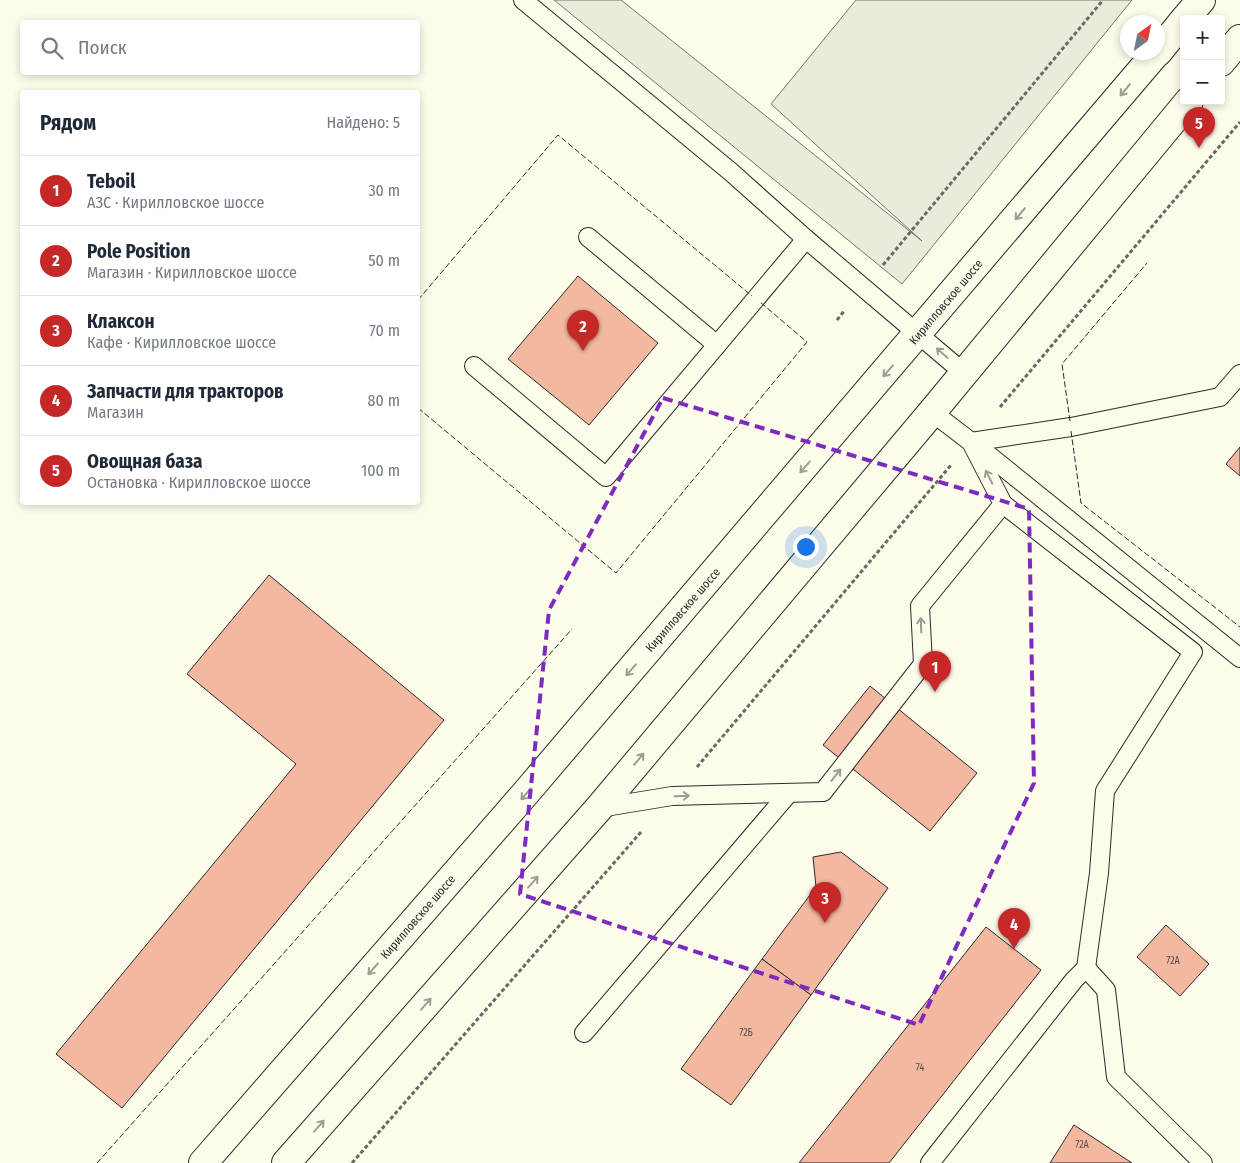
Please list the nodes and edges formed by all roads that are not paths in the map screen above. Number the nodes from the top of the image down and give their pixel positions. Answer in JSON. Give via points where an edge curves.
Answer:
{"nodes":[{"id":1,"x":523,"y":0,"type":"edge"},
{"id":2,"x":1201,"y":0,"type":"edge"},
{"id":3,"x":1188,"y":15,"type":"edge"},
{"id":4,"x":1180,"y":25,"type":"edge"},
{"id":5,"x":1240,"y":39,"type":"edge"},
{"id":6,"x":1165,"y":43,"type":"edge"},
{"id":7,"x":1150,"y":60,"type":"edge"},
{"id":8,"x":1223,"y":60,"type":"edge"},
{"id":9,"x":1186,"y":105,"type":"edge"},
{"id":10,"x":588,"y":237,"type":"dead end"},
{"id":11,"x":806,"y":239,"type":"junction"},
{"id":12,"x":919,"y":334,"type":"junction"},
{"id":13,"x":717,"y":345,"type":"junction"},
{"id":14,"x":474,"y":366,"type":"dead end"},
{"id":15,"x":964,"y":373,"type":"junction"},
{"id":16,"x":1240,"y":374,"type":"edge"},
{"id":17,"x":932,"y":412,"type":"junction"},
{"id":18,"x":971,"y":442,"type":"junction"},
{"id":19,"x":1002,"y":504,"type":"junction"},
{"id":20,"x":1240,"y":658,"type":"edge"},
{"id":21,"x":789,"y":793,"type":"junction"},
{"id":22,"x":599,"y":808,"type":"junction"},
{"id":23,"x":1086,"y":968,"type":"junction"},
{"id":24,"x":584,"y":1032,"type":"dead end"},
{"id":25,"x":203,"y":1163,"type":"edge"},
{"id":26,"x":286,"y":1163,"type":"edge"},
{"id":27,"x":930,"y":1163,"type":"edge"},
{"id":28,"x":1203,"y":1163,"type":"edge"}],
"edges":[{"from":1,"to":11,"type":"lane","via":[[731,172]]},
{"from":2,"to":3,"type":"main road","name":"Кирилловское шоссе"},
{"from":4,"to":6,"type":"main road","name":"Кирилловское шоссе"},
{"from":5,"to":8,"type":"main road"},
{"from":7,"to":12,"type":"main road","name":"Кирилловское шоссе","one_way":true},
{"from":9,"to":15,"type":"main road"},
{"from":10,"to":13,"type":"lane"},
{"from":11,"to":12,"type":"lane"},
{"from":11,"to":13,"type":"lane"},
{"from":15,"to":12,"type":"lane","one_way":true},
{"from":12,"to":25,"type":"main road","name":"Кирилловское шоссе","one_way":true,"via":[[531,788]]},
{"from":13,"to":14,"type":"lane","via":[[606,477]]},
{"from":15,"to":17,"type":"main road"},
{"from":16,"to":18,"type":"lane","via":[[1220,397],[1071,428]]},
{"from":17,"to":18,"type":"lane"},
{"from":22,"to":17,"type":"main road","one_way":true},
{"from":19,"to":18,"type":"lane","one_way":true},
{"from":18,"to":20,"type":"lane"},
{"from":21,"to":19,"type":"lane","one_way":true,"via":[[823,792],[923,664],[920,606]]},
{"from":19,"to":23,"type":"lane","via":[[1193,652],[1105,791],[1099,873]]},
{"from":22,"to":21,"type":"lane","one_way":true,"via":[[672,796]]},
{"from":21,"to":24,"type":"lane"},
{"from":26,"to":22,"type":"main road","one_way":true},
{"from":23,"to":27,"type":"lane"},
{"from":23,"to":28,"type":"lane","via":[[1106,990],[1116,1077]]}]}
